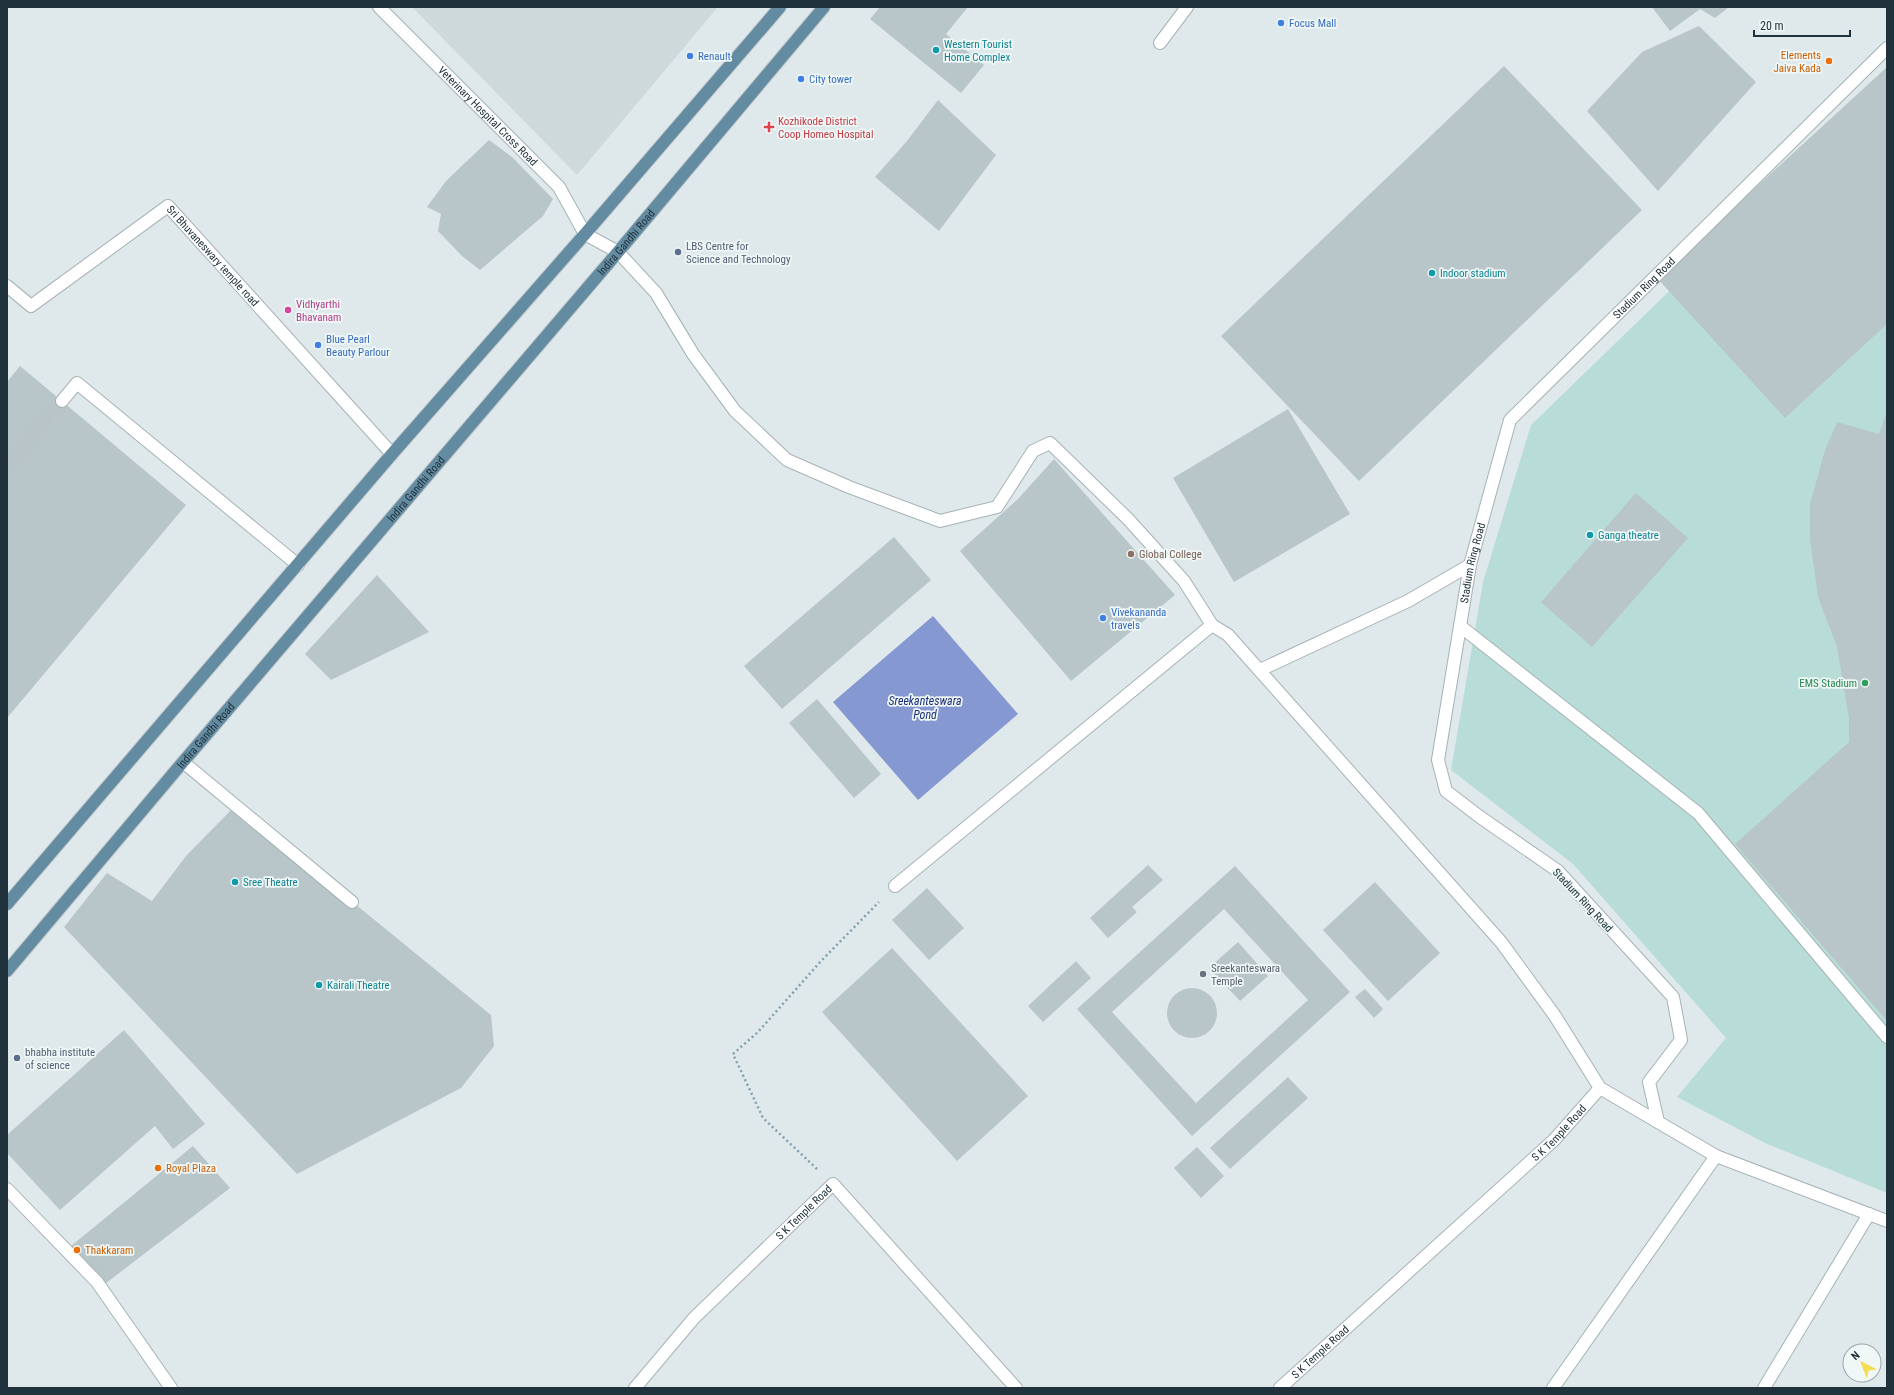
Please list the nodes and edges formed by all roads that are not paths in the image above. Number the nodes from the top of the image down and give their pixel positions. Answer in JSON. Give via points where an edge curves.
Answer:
{"nodes":[{"id":1,"x":379,"y":7,"type":"edge"},
{"id":2,"x":780,"y":7,"type":"edge"},
{"id":3,"x":824,"y":7,"type":"edge"},
{"id":4,"x":1187,"y":7,"type":"edge"},
{"id":5,"x":1160,"y":43,"type":"dead end"},
{"id":6,"x":1887,"y":48,"type":"edge"},
{"id":7,"x":585,"y":234,"type":"junction"},
{"id":8,"x":618,"y":252,"type":"junction"},
{"id":9,"x":7,"y":286,"type":"edge"},
{"id":10,"x":62,"y":401,"type":"tunnel mouth"},
{"id":11,"x":392,"y":454,"type":"junction"},
{"id":12,"x":1470,"y":564,"type":"junction"},
{"id":13,"x":298,"y":565,"type":"junction"},
{"id":14,"x":1212,"y":625,"type":"junction"},
{"id":15,"x":1460,"y":626,"type":"junction"},
{"id":16,"x":1260,"y":670,"type":"junction"},
{"id":17,"x":183,"y":762,"type":"junction"},
{"id":18,"x":895,"y":886,"type":"road end"},
{"id":19,"x":352,"y":902,"type":"dead end"},
{"id":20,"x":7,"y":904,"type":"edge"},
{"id":21,"x":9,"y":964,"type":"edge"},
{"id":22,"x":1887,"y":1037,"type":"edge"},
{"id":23,"x":1600,"y":1088,"type":"junction"},
{"id":24,"x":1658,"y":1122,"type":"junction"},
{"id":25,"x":1716,"y":1156,"type":"junction"},
{"id":26,"x":7,"y":1189,"type":"edge"},
{"id":27,"x":1869,"y":1214,"type":"junction"},
{"id":28,"x":1887,"y":1221,"type":"edge"},
{"id":29,"x":171,"y":1388,"type":"edge"},
{"id":30,"x":635,"y":1388,"type":"edge"},
{"id":31,"x":1016,"y":1388,"type":"edge"},
{"id":32,"x":1280,"y":1388,"type":"edge"},
{"id":33,"x":1553,"y":1388,"type":"edge"},
{"id":34,"x":1764,"y":1388,"type":"edge"}],
"edges":[{"from":1,"to":7,"type":"street","name":"Veterinary Hospital Cross Road","via":[[559,187]]},
{"from":2,"to":7,"type":"main road"},
{"from":3,"to":8,"type":"main road","name":"Indira Gandhi Road"},
{"from":4,"to":5,"type":"street"},
{"from":6,"to":12,"type":"street","name":"Stadium Ring Road","via":[[1510,420]]},
{"from":7,"to":8,"type":"street"},
{"from":7,"to":11,"type":"main road"},
{"from":8,"to":14,"type":"street","via":[[656,293],[693,354],[735,411],[787,460],[849,487],[940,521],[997,507],[1033,451],[1050,443],[1128,519],[1184,581]]},
{"from":8,"to":17,"type":"main road","name":"Indira Gandhi Road"},
{"from":9,"to":11,"type":"street","name":"Sri Bhuvaneswary temple road","via":[[31,306],[168,206]]},
{"from":10,"to":13,"type":"street","via":[[77,384]]},
{"from":11,"to":13,"type":"main road"},
{"from":12,"to":15,"type":"street","name":"Stadium Ring Road"},
{"from":12,"to":16,"type":"street","via":[[1408,601]]},
{"from":13,"to":20,"type":"main road"},
{"from":14,"to":16,"type":"street","via":[[1228,635]]},
{"from":14,"to":18,"type":"street"},
{"from":15,"to":22,"type":"street","via":[[1698,813]]},
{"from":15,"to":24,"type":"street","name":"Stadium Ring Road","via":[[1438,760],[1446,791],[1558,870],[1673,996],[1682,1040],[1649,1082]]},
{"from":16,"to":23,"type":"street","via":[[1502,942],[1555,1016]]},
{"from":17,"to":19,"type":"street"},
{"from":17,"to":21,"type":"main road","name":"Indira Gandhi Road"},
{"from":23,"to":24,"type":"street"},
{"from":23,"to":32,"type":"street","name":"S K Temple Road","via":[[1554,1140]]},
{"from":24,"to":25,"type":"street"},
{"from":25,"to":27,"type":"street"},
{"from":25,"to":33,"type":"street"},
{"from":26,"to":29,"type":"street","via":[[97,1282]]},
{"from":27,"to":28,"type":"street"},
{"from":27,"to":34,"type":"street"},
{"from":30,"to":31,"type":"street","name":"S K Temple Road","via":[[694,1318],[834,1184]]}]}
